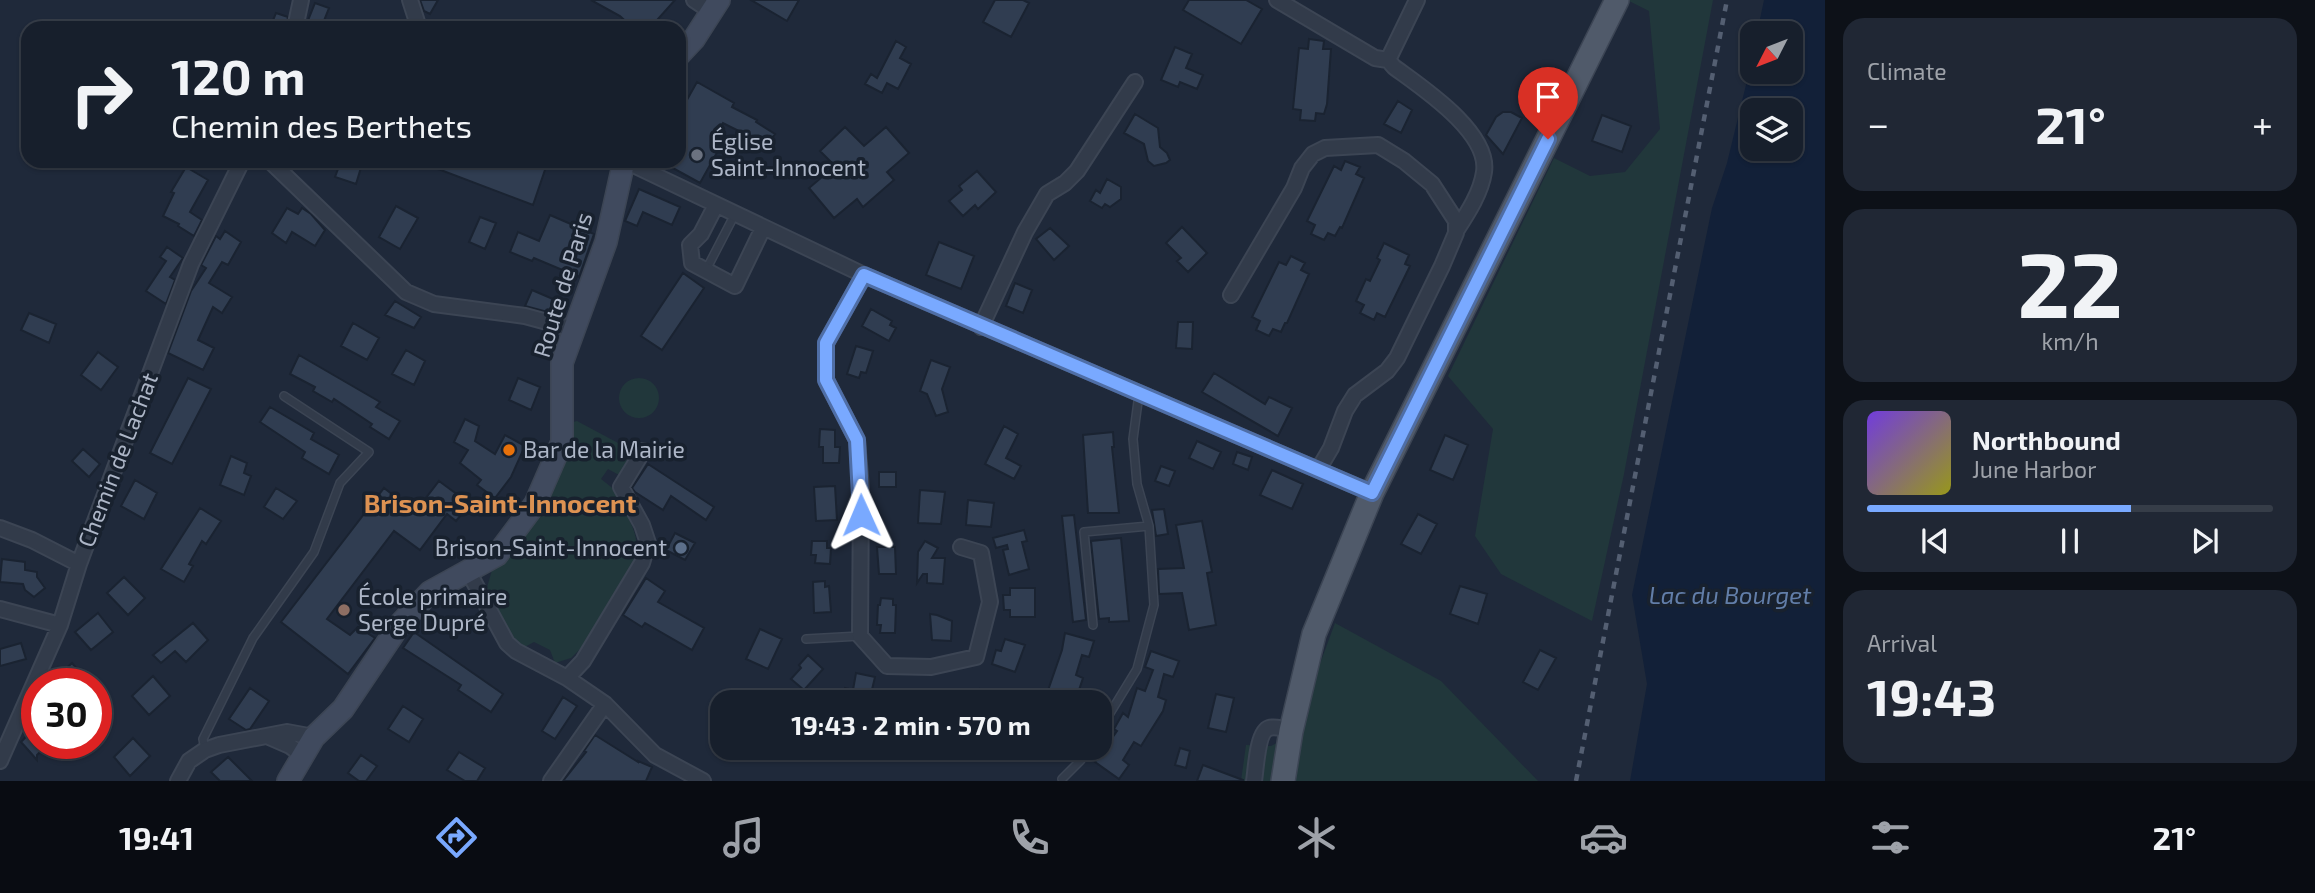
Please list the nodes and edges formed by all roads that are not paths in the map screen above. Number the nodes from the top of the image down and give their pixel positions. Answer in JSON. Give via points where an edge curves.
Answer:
{"nodes":[{"id":1,"x":301,"y":0,"type":"edge"},
{"id":2,"x":410,"y":0,"type":"edge"},
{"id":3,"x":694,"y":0,"type":"edge"},
{"id":4,"x":1277,"y":0,"type":"edge"},
{"id":5,"x":1417,"y":0,"type":"edge"},
{"id":6,"x":1617,"y":0,"type":"edge"},
{"id":7,"x":715,"y":6,"type":"edge"},
{"id":8,"x":296,"y":21,"type":"edge"},
{"id":9,"x":417,"y":21,"type":"edge"},
{"id":10,"x":686,"y":48,"type":"edge"},
{"id":11,"x":1388,"y":60,"type":"junction"},
{"id":12,"x":1135,"y":82,"type":"dead end"},
{"id":13,"x":239,"y":168,"type":"edge"},
{"id":14,"x":279,"y":168,"type":"edge"},
{"id":15,"x":622,"y":168,"type":"edge"},
{"id":16,"x":639,"y":168,"type":"edge"},
{"id":17,"x":716,"y":205,"type":"junction"},
{"id":18,"x":735,"y":214,"type":"junction"},
{"id":19,"x":762,"y":228,"type":"junction"},
{"id":20,"x":1456,"y":233,"type":"junction"},
{"id":21,"x":706,"y":270,"type":"junction"},
{"id":22,"x":864,"y":275,"type":"junction"},
{"id":23,"x":1231,"y":295,"type":"dead end"},
{"id":24,"x":981,"y":327,"type":"junction"},
{"id":25,"x":573,"y":329,"type":"junction"},
{"id":26,"x":1139,"y":394,"type":"junction"},
{"id":27,"x":284,"y":396,"type":"dead end"},
{"id":28,"x":643,"y":451,"type":"dead end"},
{"id":29,"x":1318,"y":470,"type":"junction"},
{"id":30,"x":1372,"y":493,"type":"junction"},
{"id":31,"x":1149,"y":526,"type":"junction"},
{"id":32,"x":0,"y":528,"type":"edge"},
{"id":33,"x":961,"y":547,"type":"dead end"},
{"id":34,"x":79,"y":564,"type":"junction"},
{"id":35,"x":468,"y":571,"type":"junction"},
{"id":36,"x":0,"y":609,"type":"edge"},
{"id":37,"x":60,"y":625,"type":"junction"},
{"id":38,"x":1093,"y":625,"type":"dead end"},
{"id":39,"x":860,"y":636,"type":"junction"},
{"id":40,"x":806,"y":639,"type":"dead end"},
{"id":41,"x":567,"y":678,"type":"junction"},
{"id":42,"x":605,"y":705,"type":"junction"},
{"id":43,"x":1112,"y":710,"type":"edge"},
{"id":44,"x":1291,"y":731,"type":"junction"},
{"id":45,"x":267,"y":736,"type":"junction"},
{"id":46,"x":314,"y":737,"type":"junction"},
{"id":47,"x":205,"y":750,"type":"junction"},
{"id":48,"x":302,"y":755,"type":"junction"},
{"id":49,"x":1081,"y":760,"type":"edge"},
{"id":50,"x":0,"y":761,"type":"edge"},
{"id":51,"x":1062,"y":779,"type":"edge"},
{"id":52,"x":178,"y":781,"type":"edge"},
{"id":53,"x":288,"y":781,"type":"edge"},
{"id":54,"x":551,"y":781,"type":"edge"},
{"id":55,"x":703,"y":781,"type":"edge"},
{"id":56,"x":1254,"y":781,"type":"edge"},
{"id":57,"x":1283,"y":781,"type":"edge"}],
"edges":[{"from":1,"to":8,"type":"street"},
{"from":2,"to":9,"type":"street"},
{"from":3,"to":7,"type":"street"},
{"from":4,"to":11,"type":"street","via":[[1376,58]]},
{"from":5,"to":11,"type":"street"},
{"from":6,"to":30,"type":"main road"},
{"from":7,"to":10,"type":"street"},
{"from":11,"to":20,"type":"street","via":[[1452,111],[1481,155],[1485,168],[1482,183]]},
{"from":12,"to":24,"type":"street","via":[[1077,171],[1047,194]]},
{"from":13,"to":34,"type":"street","name":"Chemin de Lachat","via":[[191,264]]},
{"from":14,"to":25,"type":"street","via":[[406,292],[434,304],[525,316]]},
{"from":15,"to":25,"type":"street","name":"Route de Paris","via":[[606,242]]},
{"from":16,"to":17,"type":"street"},
{"from":17,"to":18,"type":"street"},
{"from":17,"to":21,"type":"street","via":[[690,245],[692,263]]},
{"from":18,"to":19,"type":"street"},
{"from":18,"to":21,"type":"lane"},
{"from":19,"to":21,"type":"street","via":[[735,286]]},
{"from":19,"to":22,"type":"street"},
{"from":20,"to":23,"type":"street","via":[[1456,221],[1447,204],[1404,160],[1378,145],[1325,148],[1302,168]]},
{"from":20,"to":29,"type":"street","via":[[1397,358],[1355,395]]},
{"from":22,"to":24,"type":"street"},
{"from":22,"to":39,"type":"street","via":[[826,343],[826,380],[857,440]]},
{"from":24,"to":26,"type":"street"},
{"from":25,"to":35,"type":"street","name":"Route de Paris","via":[[562,363],[562,442],[544,488],[497,555]]},
{"from":26,"to":29,"type":"street"},
{"from":26,"to":31,"type":"lane","via":[[1133,439],[1137,484]]},
{"from":27,"to":47,"type":"lane","via":[[369,452],[340,483],[314,552],[254,639],[203,739]]},
{"from":28,"to":41,"type":"street","via":[[621,487],[648,543],[642,563],[583,661]]},
{"from":29,"to":30,"type":"street"},
{"from":30,"to":44,"type":"main road","via":[[1314,634]]},
{"from":31,"to":38,"type":"lane","via":[[1084,532]]},
{"from":31,"to":43,"type":"lane","via":[[1154,605],[1137,670]]},
{"from":32,"to":34,"type":"street"},
{"from":33,"to":39,"type":"street","via":[[981,554],[989,601],[976,657],[931,667],[887,666]]},
{"from":34,"to":37,"type":"street","name":"Chemin de Lachat"},
{"from":35,"to":41,"type":"street","via":[[507,643]]},
{"from":35,"to":46,"type":"street","name":"Route de Paris","via":[[430,592],[400,624],[343,709]]},
{"from":36,"to":37,"type":"street"},
{"from":37,"to":50,"type":"street","name":"Chemin de Lachat"},
{"from":39,"to":40,"type":"lane"},
{"from":41,"to":42,"type":"street"},
{"from":42,"to":54,"type":"street"},
{"from":42,"to":55,"type":"street","via":[[655,755]]},
{"from":44,"to":56,"type":"street","via":[[1265,731]]},
{"from":44,"to":57,"type":"main road"},
{"from":45,"to":46,"type":"street","via":[[287,732]]},
{"from":45,"to":47,"type":"street"},
{"from":45,"to":48,"type":"street"},
{"from":46,"to":48,"type":"street","name":"Route de Paris"},
{"from":47,"to":52,"type":"street","via":[[189,761]]},
{"from":48,"to":53,"type":"street","name":"Route de Paris"},
{"from":49,"to":51,"type":"lane"}]}
